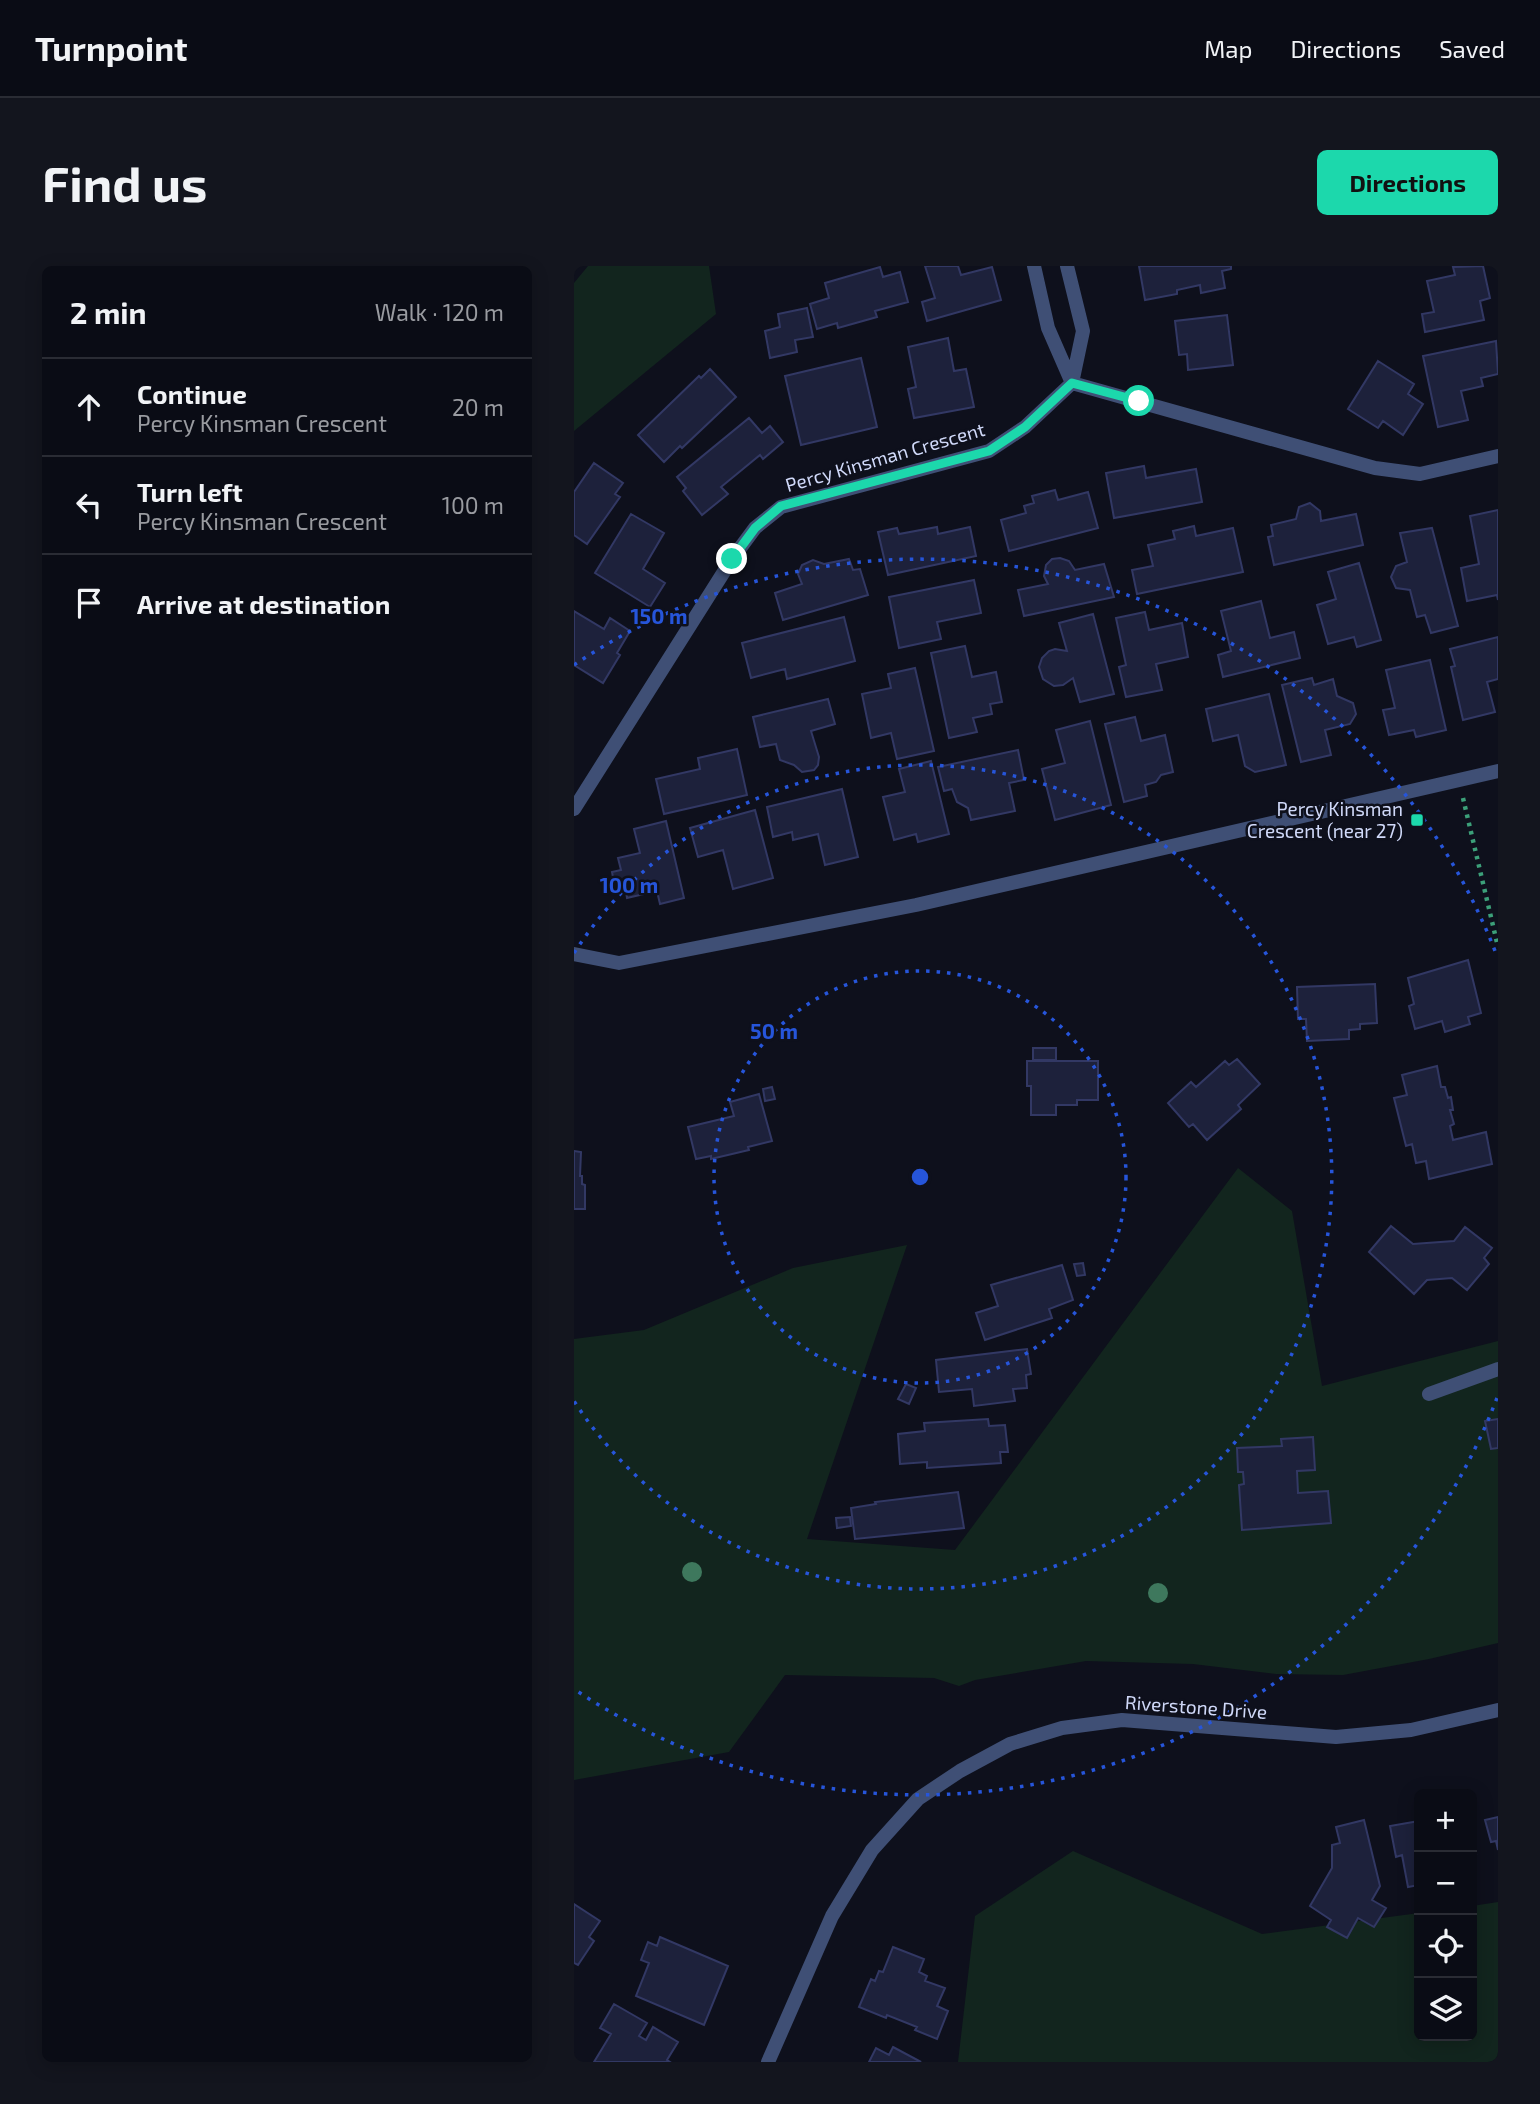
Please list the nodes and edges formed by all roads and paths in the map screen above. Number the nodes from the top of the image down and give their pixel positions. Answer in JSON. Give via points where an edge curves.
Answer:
{"nodes":[{"id":1,"x":1034,"y":266,"type":"edge"},
{"id":2,"x":1067,"y":266,"type":"edge"},
{"id":3,"x":1072,"y":383,"type":"junction"},
{"id":4,"x":1498,"y":456,"type":"edge"},
{"id":5,"x":1498,"y":771,"type":"edge"},
{"id":6,"x":1459,"y":780,"type":"junction"},
{"id":7,"x":574,"y":808,"type":"edge"},
{"id":8,"x":1498,"y":947,"type":"edge"},
{"id":9,"x":574,"y":954,"type":"edge"},
{"id":10,"x":1498,"y":1369,"type":"edge"},
{"id":11,"x":1429,"y":1394,"type":"dead end"},
{"id":12,"x":1498,"y":1710,"type":"edge"},
{"id":13,"x":768,"y":2062,"type":"edge"}],
"edges":[{"from":1,"to":3,"type":"street","via":[[1048,328]]},
{"from":2,"to":3,"type":"street","via":[[1083,331]]},
{"from":3,"to":4,"type":"street","via":[[1376,468],[1420,474]]},
{"from":3,"to":7,"type":"street","name":"Percy Kinsman Crescent","via":[[1025,427],[989,451],[781,506],[755,528]]},
{"from":5,"to":6,"type":"street"},
{"from":6,"to":8,"type":"path"},
{"from":6,"to":9,"type":"street","via":[[916,905],[633,961],[620,963]]},
{"from":10,"to":11,"type":"street"},
{"from":12,"to":13,"type":"street","name":"Riverstone Drive","via":[[1411,1730],[1336,1737],[1122,1720],[1062,1728],[1010,1744],[918,1799],[872,1850],[832,1916]]}]}
